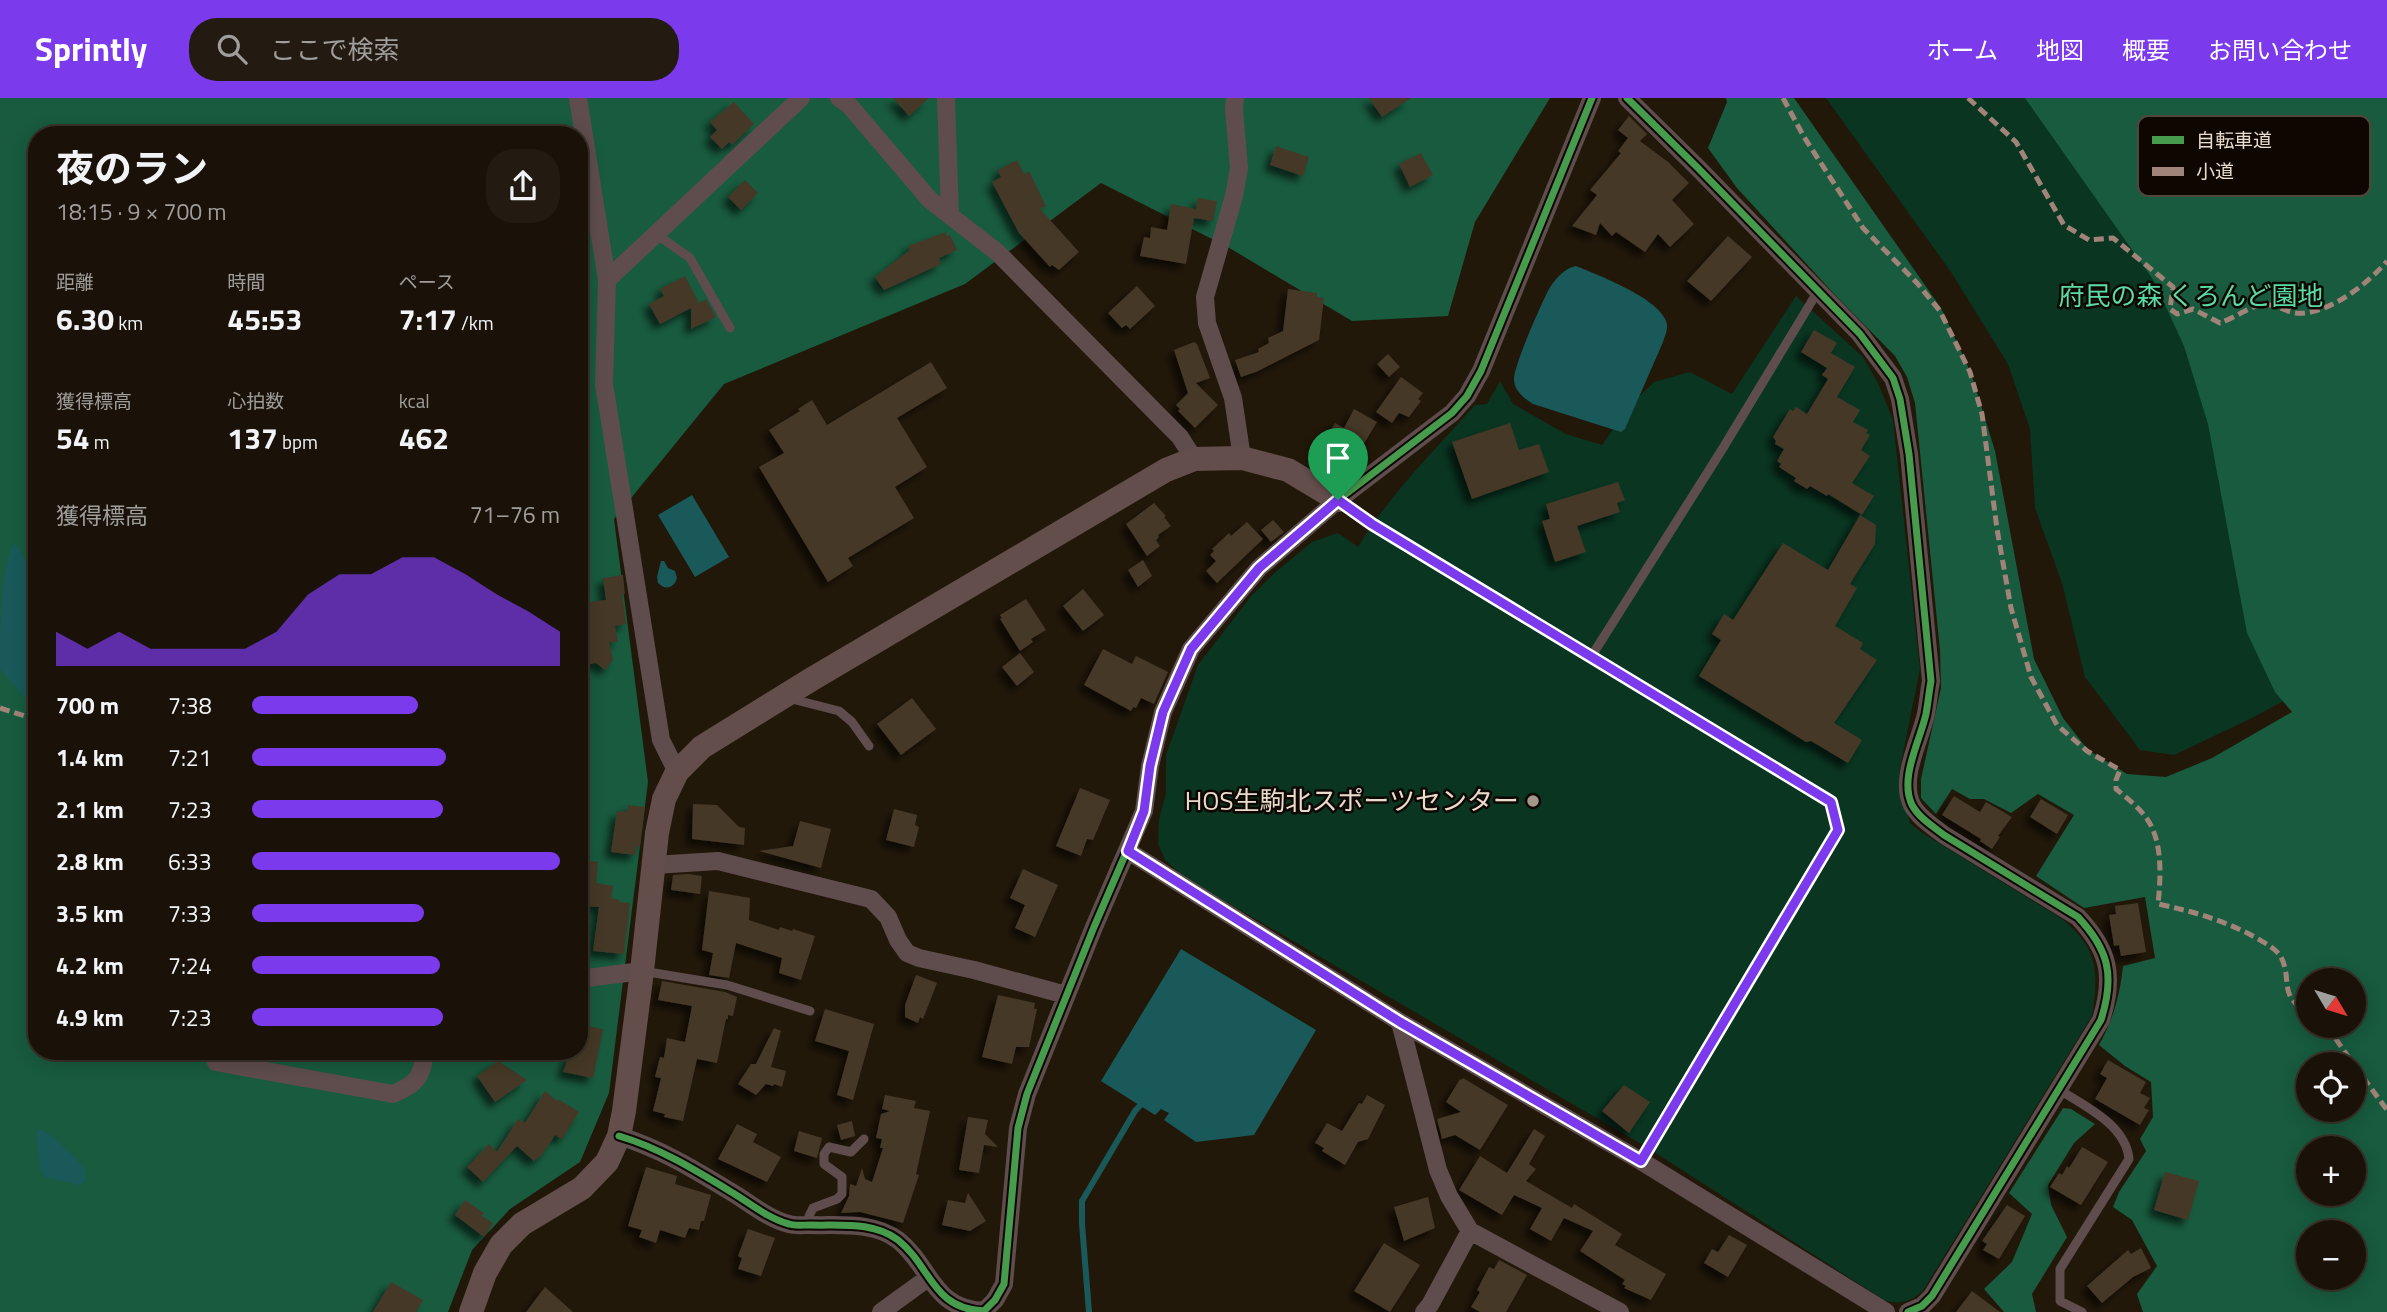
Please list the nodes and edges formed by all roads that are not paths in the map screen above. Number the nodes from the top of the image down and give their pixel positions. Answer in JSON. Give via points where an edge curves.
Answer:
{"nodes":[{"id":1,"x":579,"y":98,"type":"edge"},
{"id":2,"x":801,"y":98,"type":"edge"},
{"id":3,"x":839,"y":98,"type":"edge"},
{"id":4,"x":946,"y":98,"type":"edge"},
{"id":5,"x":1235,"y":98,"type":"edge"},
{"id":6,"x":1592,"y":98,"type":"edge"},
{"id":7,"x":1627,"y":98,"type":"edge"},
{"id":8,"x":583,"y":126,"type":"edge"},
{"id":9,"x":588,"y":156,"type":"edge"},
{"id":10,"x":950,"y":215,"type":"junction"},
{"id":11,"x":656,"y":234,"type":"junction"},
{"id":12,"x":607,"y":280,"type":"junction"},
{"id":13,"x":1818,"y":291,"type":"junction"},
{"id":14,"x":730,"y":328,"type":"dead end"},
{"id":15,"x":1242,"y":458,"type":"junction"},
{"id":16,"x":1194,"y":459,"type":"junction"},
{"id":17,"x":1338,"y":500,"type":"junction"},
{"id":18,"x":1591,"y":657,"type":"junction"},
{"id":19,"x":783,"y":697,"type":"junction"},
{"id":20,"x":869,"y":746,"type":"dead end"},
{"id":21,"x":677,"y":772,"type":"junction"},
{"id":22,"x":1128,"y":851,"type":"junction"},
{"id":23,"x":654,"y":865,"type":"junction"},
{"id":24,"x":642,"y":971,"type":"junction"},
{"id":25,"x":588,"y":978,"type":"edge"},
{"id":26,"x":1066,"y":995,"type":"junction"},
{"id":27,"x":810,"y":1011,"type":"dead end"},
{"id":28,"x":1400,"y":1022,"type":"junction"},
{"id":29,"x":424,"y":1060,"type":"edge"},
{"id":30,"x":216,"y":1062,"type":"dead end"},
{"id":31,"x":2059,"y":1089,"type":"junction"},
{"id":32,"x":619,"y":1136,"type":"junction"},
{"id":33,"x":864,"y":1139,"type":"dead end"},
{"id":34,"x":1641,"y":1161,"type":"junction"},
{"id":35,"x":809,"y":1225,"type":"junction"},
{"id":36,"x":1470,"y":1231,"type":"junction"},
{"id":37,"x":928,"y":1278,"type":"junction"},
{"id":38,"x":1612,"y":1310,"type":"edge"},
{"id":39,"x":471,"y":1312,"type":"edge"},
{"id":40,"x":881,"y":1312,"type":"edge"},
{"id":41,"x":1424,"y":1312,"type":"edge"},
{"id":42,"x":1886,"y":1312,"type":"edge"},
{"id":43,"x":1908,"y":1312,"type":"edge"},
{"id":44,"x":2082,"y":1312,"type":"edge"}],
"edges":[{"from":1,"to":8,"type":"street"},
{"from":2,"to":11,"type":"street"},
{"from":3,"to":10,"type":"street","via":[[930,200]]},
{"from":4,"to":10,"type":"street"},
{"from":5,"to":15,"type":"street","via":[[1239,168],[1205,296],[1207,323],[1233,398]]},
{"from":6,"to":17,"type":"street","via":[[1467,396],[1433,429]]},
{"from":7,"to":13,"type":"street"},
{"from":9,"to":12,"type":"street"},
{"from":10,"to":16,"type":"street","via":[[997,252],[1181,437]]},
{"from":11,"to":12,"type":"street"},
{"from":11,"to":14,"type":"lane","via":[[690,258]]},
{"from":12,"to":21,"type":"street","via":[[604,384],[661,740]]},
{"from":13,"to":18,"type":"lane"},
{"from":13,"to":31,"type":"street","via":[[1860,334],[1893,378],[1900,399],[1931,681],[1909,775],[1913,807],[1944,835],[2078,916],[2108,962],[2108,1000],[2101,1020]]},
{"from":15,"to":16,"type":"street"},
{"from":15,"to":17,"type":"street","via":[[1288,470]]},
{"from":16,"to":19,"type":"street","via":[[1104,505]]},
{"from":17,"to":18,"type":"lane"},
{"from":17,"to":22,"type":"street","via":[[1259,568],[1191,649],[1163,712],[1144,811]]},
{"from":18,"to":34,"type":"lane","via":[[1831,802],[1838,830]]},
{"from":19,"to":20,"type":"lane","via":[[839,711]]},
{"from":19,"to":21,"type":"street","via":[[702,747]]},
{"from":21,"to":23,"type":"street","via":[[664,799]]},
{"from":22,"to":26,"type":"street"},
{"from":22,"to":28,"type":"street"},
{"from":23,"to":24,"type":"street"},
{"from":23,"to":26,"type":"street","via":[[718,861],[872,899],[888,917],[907,953]]},
{"from":24,"to":25,"type":"street"},
{"from":24,"to":27,"type":"lane","via":[[727,985]]},
{"from":24,"to":32,"type":"street"},
{"from":26,"to":37,"type":"street","via":[[1018,1128],[1004,1284],[984,1311],[968,1310],[954,1305]]},
{"from":28,"to":34,"type":"street"},
{"from":28,"to":36,"type":"street","via":[[1438,1170]]},
{"from":29,"to":30,"type":"street","via":[[422,1072],[410,1087],[393,1094]]},
{"from":31,"to":43,"type":"street","via":[[1932,1296]]},
{"from":31,"to":44,"type":"lane","via":[[2100,1116],[2128,1144],[2129,1159],[2060,1269],[2060,1301]]},
{"from":32,"to":35,"type":"street","via":[[646,1144],[777,1219]]},
{"from":32,"to":39,"type":"street","via":[[607,1162],[582,1188],[522,1224],[501,1245]]},
{"from":33,"to":35,"type":"lane","via":[[851,1152],[829,1147],[824,1154],[824,1164],[842,1177],[842,1194],[813,1208]]},
{"from":34,"to":42,"type":"street"},
{"from":35,"to":37,"type":"street","via":[[869,1226],[896,1238]]},
{"from":36,"to":38,"type":"street"},
{"from":36,"to":41,"type":"street"},
{"from":37,"to":40,"type":"street"}]}
